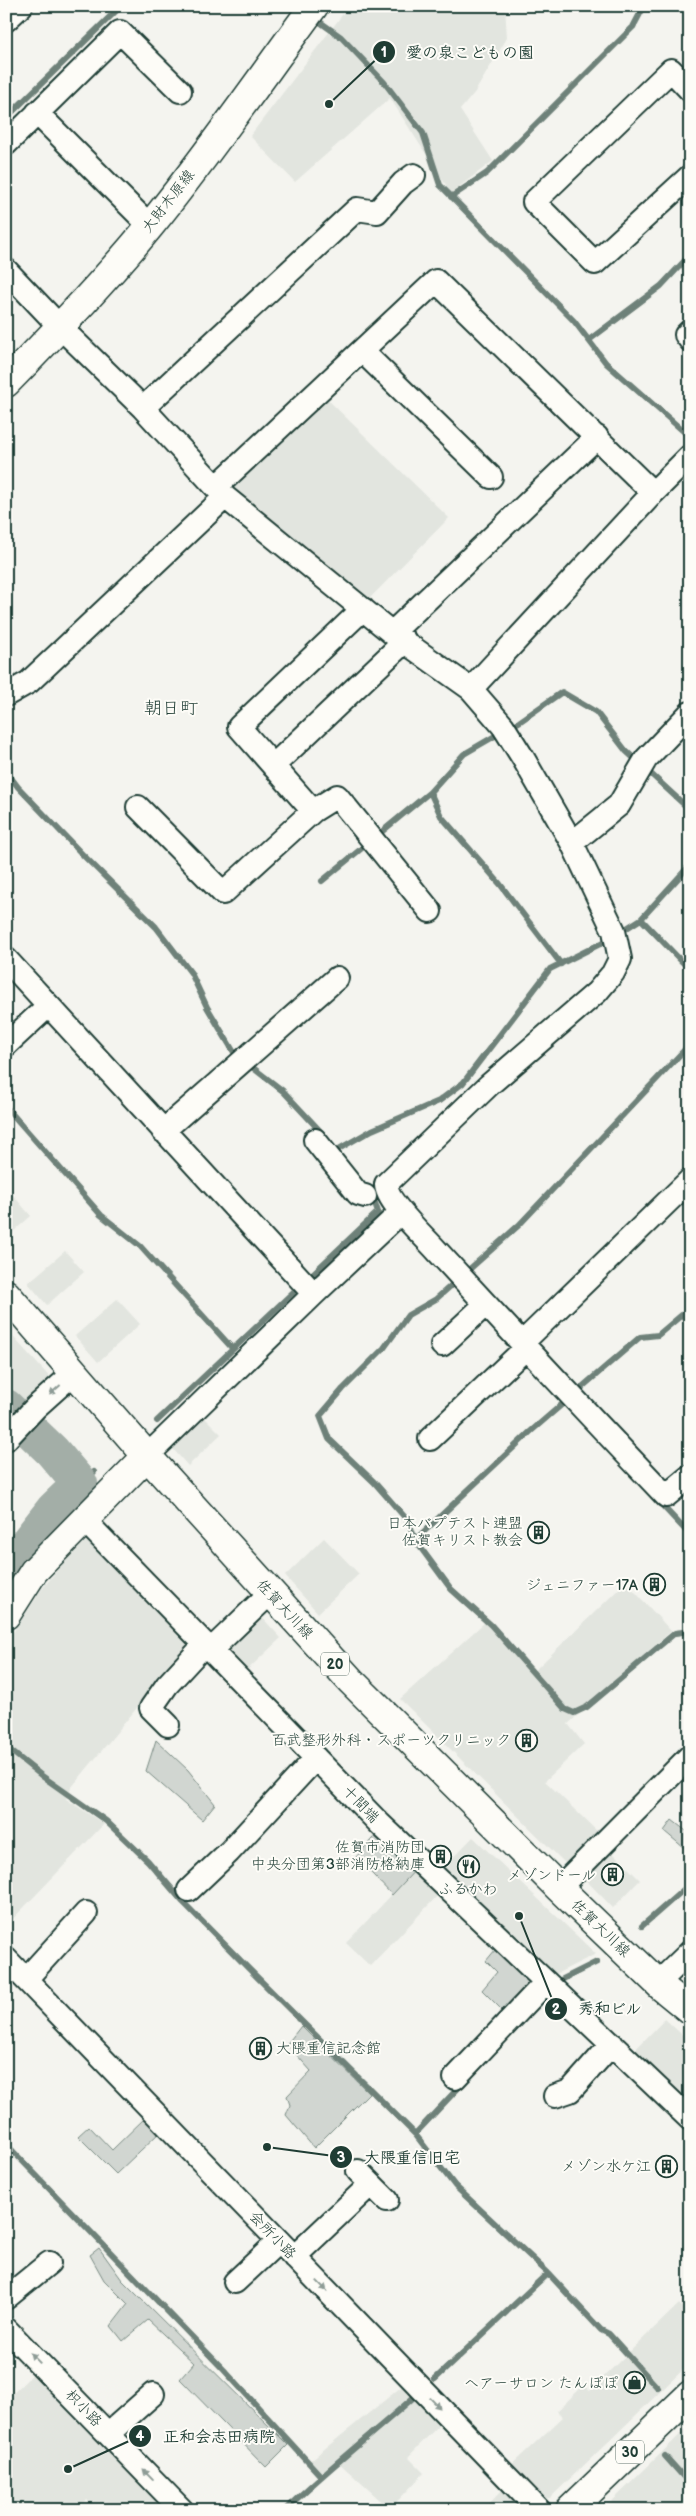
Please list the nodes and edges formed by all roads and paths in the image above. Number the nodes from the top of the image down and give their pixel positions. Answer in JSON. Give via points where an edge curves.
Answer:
{"nodes":[{"id":1,"x":22,"y":6,"type":"edge"},
{"id":2,"x":314,"y":6,"type":"edge"},
{"id":3,"x":6,"y":20,"type":"edge"},
{"id":4,"x":690,"y":90,"type":"edge"},
{"id":5,"x":180,"y":91,"type":"dead end"},
{"id":6,"x":37,"y":113,"type":"junction"},
{"id":7,"x":6,"y":144,"type":"edge"},
{"id":8,"x":414,"y":175,"type":"dead end"},
{"id":9,"x":690,"y":176,"type":"edge"},
{"id":10,"x":150,"y":226,"type":"junction"},
{"id":11,"x":6,"y":270,"type":"edge"},
{"id":12,"x":61,"y":328,"type":"junction"},
{"id":13,"x":690,"y":331,"type":"edge"},
{"id":14,"x":690,"y":340,"type":"edge"},
{"id":15,"x":362,"y":351,"type":"junction"},
{"id":16,"x":6,"y":383,"type":"edge"},
{"id":17,"x":143,"y":408,"type":"junction"},
{"id":18,"x":596,"y":437,"type":"junction"},
{"id":19,"x":690,"y":456,"type":"edge"},
{"id":20,"x":491,"y":477,"type":"dead end"},
{"id":21,"x":221,"y":492,"type":"junction"},
{"id":22,"x":653,"y":493,"type":"junction"},
{"id":23,"x":363,"y":609,"type":"junction"},
{"id":24,"x":398,"y":637,"type":"junction"},
{"id":25,"x":471,"y":689,"type":"junction"},
{"id":26,"x":6,"y":695,"type":"edge"},
{"id":27,"x":690,"y":714,"type":"edge"},
{"id":28,"x":273,"y":766,"type":"junction"},
{"id":29,"x":138,"y":807,"type":"dead end"},
{"id":30,"x":313,"y":811,"type":"junction"},
{"id":31,"x":572,"y":843,"type":"junction"},
{"id":32,"x":430,"y":911,"type":"dead end"},
{"id":33,"x":6,"y":960,"type":"edge"},
{"id":34,"x":337,"y":978,"type":"dead end"},
{"id":35,"x":47,"y":1007,"type":"junction"},
{"id":36,"x":6,"y":1045,"type":"edge"},
{"id":37,"x":163,"y":1131,"type":"junction"},
{"id":38,"x":315,"y":1140,"type":"dead end"},
{"id":39,"x":690,"y":1180,"type":"edge"},
{"id":40,"x":365,"y":1196,"type":"dead end"},
{"id":41,"x":402,"y":1212,"type":"junction"},
{"id":42,"x":306,"y":1286,"type":"junction"},
{"id":43,"x":6,"y":1294,"type":"edge"},
{"id":44,"x":486,"y":1304,"type":"junction"},
{"id":45,"x":442,"y":1345,"type":"dead end"},
{"id":46,"x":524,"y":1346,"type":"junction"},
{"id":47,"x":75,"y":1372,"type":"junction"},
{"id":48,"x":10,"y":1435,"type":"edge"},
{"id":49,"x":430,"y":1439,"type":"dead end"},
{"id":50,"x":147,"y":1456,"type":"junction"},
{"id":51,"x":690,"y":1476,"type":"edge"},
{"id":52,"x":85,"y":1521,"type":"junction"},
{"id":53,"x":261,"y":1602,"type":"junction"},
{"id":54,"x":6,"y":1615,"type":"edge"},
{"id":55,"x":208,"y":1647,"type":"junction"},
{"id":56,"x":168,"y":1725,"type":"dead end"},
{"id":57,"x":690,"y":1756,"type":"edge"},
{"id":58,"x":316,"y":1758,"type":"junction"},
{"id":59,"x":559,"y":1888,"type":"junction"},
{"id":60,"x":189,"y":1890,"type":"dead end"},
{"id":61,"x":86,"y":1913,"type":"dead end"},
{"id":62,"x":690,"y":1952,"type":"edge"},
{"id":63,"x":6,"y":1959,"type":"edge"},
{"id":64,"x":26,"y":1980,"type":"junction"},
{"id":65,"x":546,"y":1982,"type":"junction"},
{"id":66,"x":658,"y":1983,"type":"junction"},
{"id":67,"x":690,"y":2010,"type":"edge"},
{"id":68,"x":612,"y":2044,"type":"junction"},
{"id":69,"x":455,"y":2078,"type":"dead end"},
{"id":70,"x":555,"y":2096,"type":"dead end"},
{"id":71,"x":690,"y":2118,"type":"edge"},
{"id":72,"x":387,"y":2200,"type":"dead end"},
{"id":73,"x":279,"y":2241,"type":"junction"},
{"id":74,"x":294,"y":2257,"type":"junction"},
{"id":75,"x":49,"y":2263,"type":"dead end"},
{"id":76,"x":235,"y":2282,"type":"dead end"},
{"id":77,"x":6,"y":2298,"type":"edge"},
{"id":78,"x":6,"y":2329,"type":"edge"},
{"id":79,"x":153,"y":2394,"type":"dead end"},
{"id":80,"x":690,"y":2395,"type":"edge"},
{"id":81,"x":109,"y":2433,"type":"junction"},
{"id":82,"x":171,"y":2506,"type":"edge"},
{"id":83,"x":539,"y":2510,"type":"edge"},
{"id":84,"x":570,"y":2510,"type":"edge"}],
"edges":[{"from":1,"to":3,"type":"street"},
{"from":2,"to":10,"type":"main road","name":"大財木原線"},
{"from":4,"to":9,"type":"street","via":[[671,70],[534,202],[595,264]]},
{"from":5,"to":6,"type":"street","via":[[120,32]]},
{"from":6,"to":7,"type":"street"},
{"from":6,"to":10,"type":"street"},
{"from":8,"to":17,"type":"street","via":[[377,212],[357,209]]},
{"from":10,"to":12,"type":"main road","name":"大財木原線"},
{"from":11,"to":12,"type":"street"},
{"from":12,"to":16,"type":"main road","name":"大財木原線"},
{"from":12,"to":17,"type":"street"},
{"from":13,"to":14,"type":"street","via":[[686,335]]},
{"from":15,"to":18,"type":"street","via":[[436,281]]},
{"from":15,"to":20,"type":"street"},
{"from":15,"to":21,"type":"street"},
{"from":17,"to":21,"type":"street"},
{"from":18,"to":22,"type":"street"},
{"from":18,"to":24,"type":"street"},
{"from":19,"to":22,"type":"street"},
{"from":21,"to":23,"type":"street"},
{"from":21,"to":26,"type":"street","via":[[29,682]]},
{"from":22,"to":25,"type":"street"},
{"from":23,"to":24,"type":"street"},
{"from":23,"to":28,"type":"street","via":[[240,728]]},
{"from":24,"to":25,"type":"street"},
{"from":24,"to":28,"type":"street"},
{"from":25,"to":31,"type":"street","via":[[506,731]]},
{"from":27,"to":31,"type":"street","via":[[643,765],[619,805]]},
{"from":28,"to":30,"type":"street"},
{"from":29,"to":30,"type":"street","via":[[223,893]]},
{"from":30,"to":32,"type":"street","via":[[336,796]]},
{"from":31,"to":41,"type":"street","via":[[616,934],[620,959],[597,992],[489,1086],[386,1184],[385,1190]]},
{"from":33,"to":35,"type":"street"},
{"from":34,"to":37,"type":"street"},
{"from":35,"to":36,"type":"street"},
{"from":35,"to":37,"type":"street"},
{"from":37,"to":42,"type":"street"},
{"from":38,"to":40,"type":"street","via":[[358,1194]]},
{"from":39,"to":46,"type":"street"},
{"from":41,"to":42,"type":"street"},
{"from":41,"to":44,"type":"street"},
{"from":42,"to":50,"type":"street"},
{"from":43,"to":47,"type":"main road","name":"佐賀大川線","number":"20"},
{"from":44,"to":45,"type":"street"},
{"from":44,"to":46,"type":"street"},
{"from":46,"to":49,"type":"street"},
{"from":46,"to":51,"type":"street","via":[[666,1496]]},
{"from":47,"to":48,"type":"street","one_way":true},
{"from":47,"to":50,"type":"main road","name":"佐賀大川線","number":"20"},
{"from":50,"to":52,"type":"main road"},
{"from":50,"to":53,"type":"main road","name":"佐賀大川線","number":"20"},
{"from":52,"to":54,"type":"main road","via":[[34,1571]]},
{"from":52,"to":55,"type":"street","name":"十間端"},
{"from":53,"to":55,"type":"street"},
{"from":53,"to":59,"type":"main road","name":"佐賀大川線","number":"20","via":[[351,1681]]},
{"from":55,"to":56,"type":"street","via":[[167,1685],[152,1708]]},
{"from":55,"to":58,"type":"street","name":"十間端"},
{"from":57,"to":59,"type":"street"},
{"from":58,"to":60,"type":"street"},
{"from":58,"to":65,"type":"street","name":"十間端","via":[[380,1824]]},
{"from":59,"to":66,"type":"main road","name":"佐賀大川線","number":"20"},
{"from":61,"to":64,"type":"street"},
{"from":62,"to":66,"type":"street"},
{"from":63,"to":64,"type":"street","name":"会所小路"},
{"from":64,"to":73,"type":"street","name":"会所小路"},
{"from":65,"to":68,"type":"street","name":"十間端"},
{"from":65,"to":69,"type":"street"},
{"from":66,"to":67,"type":"main road","name":"佐賀大川線","number":"20"},
{"from":68,"to":70,"type":"street","via":[[570,2091]]},
{"from":68,"to":71,"type":"street","name":"十間端"},
{"from":72,"to":74,"type":"street","via":[[364,2177]]},
{"from":73,"to":74,"type":"street","name":"会所小路"},
{"from":73,"to":76,"type":"street"},
{"from":74,"to":83,"type":"street","name":"会所小路","one_way":true},
{"from":75,"to":77,"type":"street"},
{"from":81,"to":78,"type":"street","name":"枳小路","one_way":true},
{"from":79,"to":81,"type":"street"},
{"from":80,"to":84,"type":"main road","number":"30"},
{"from":82,"to":81,"type":"street","name":"枳小路","one_way":true}]}
